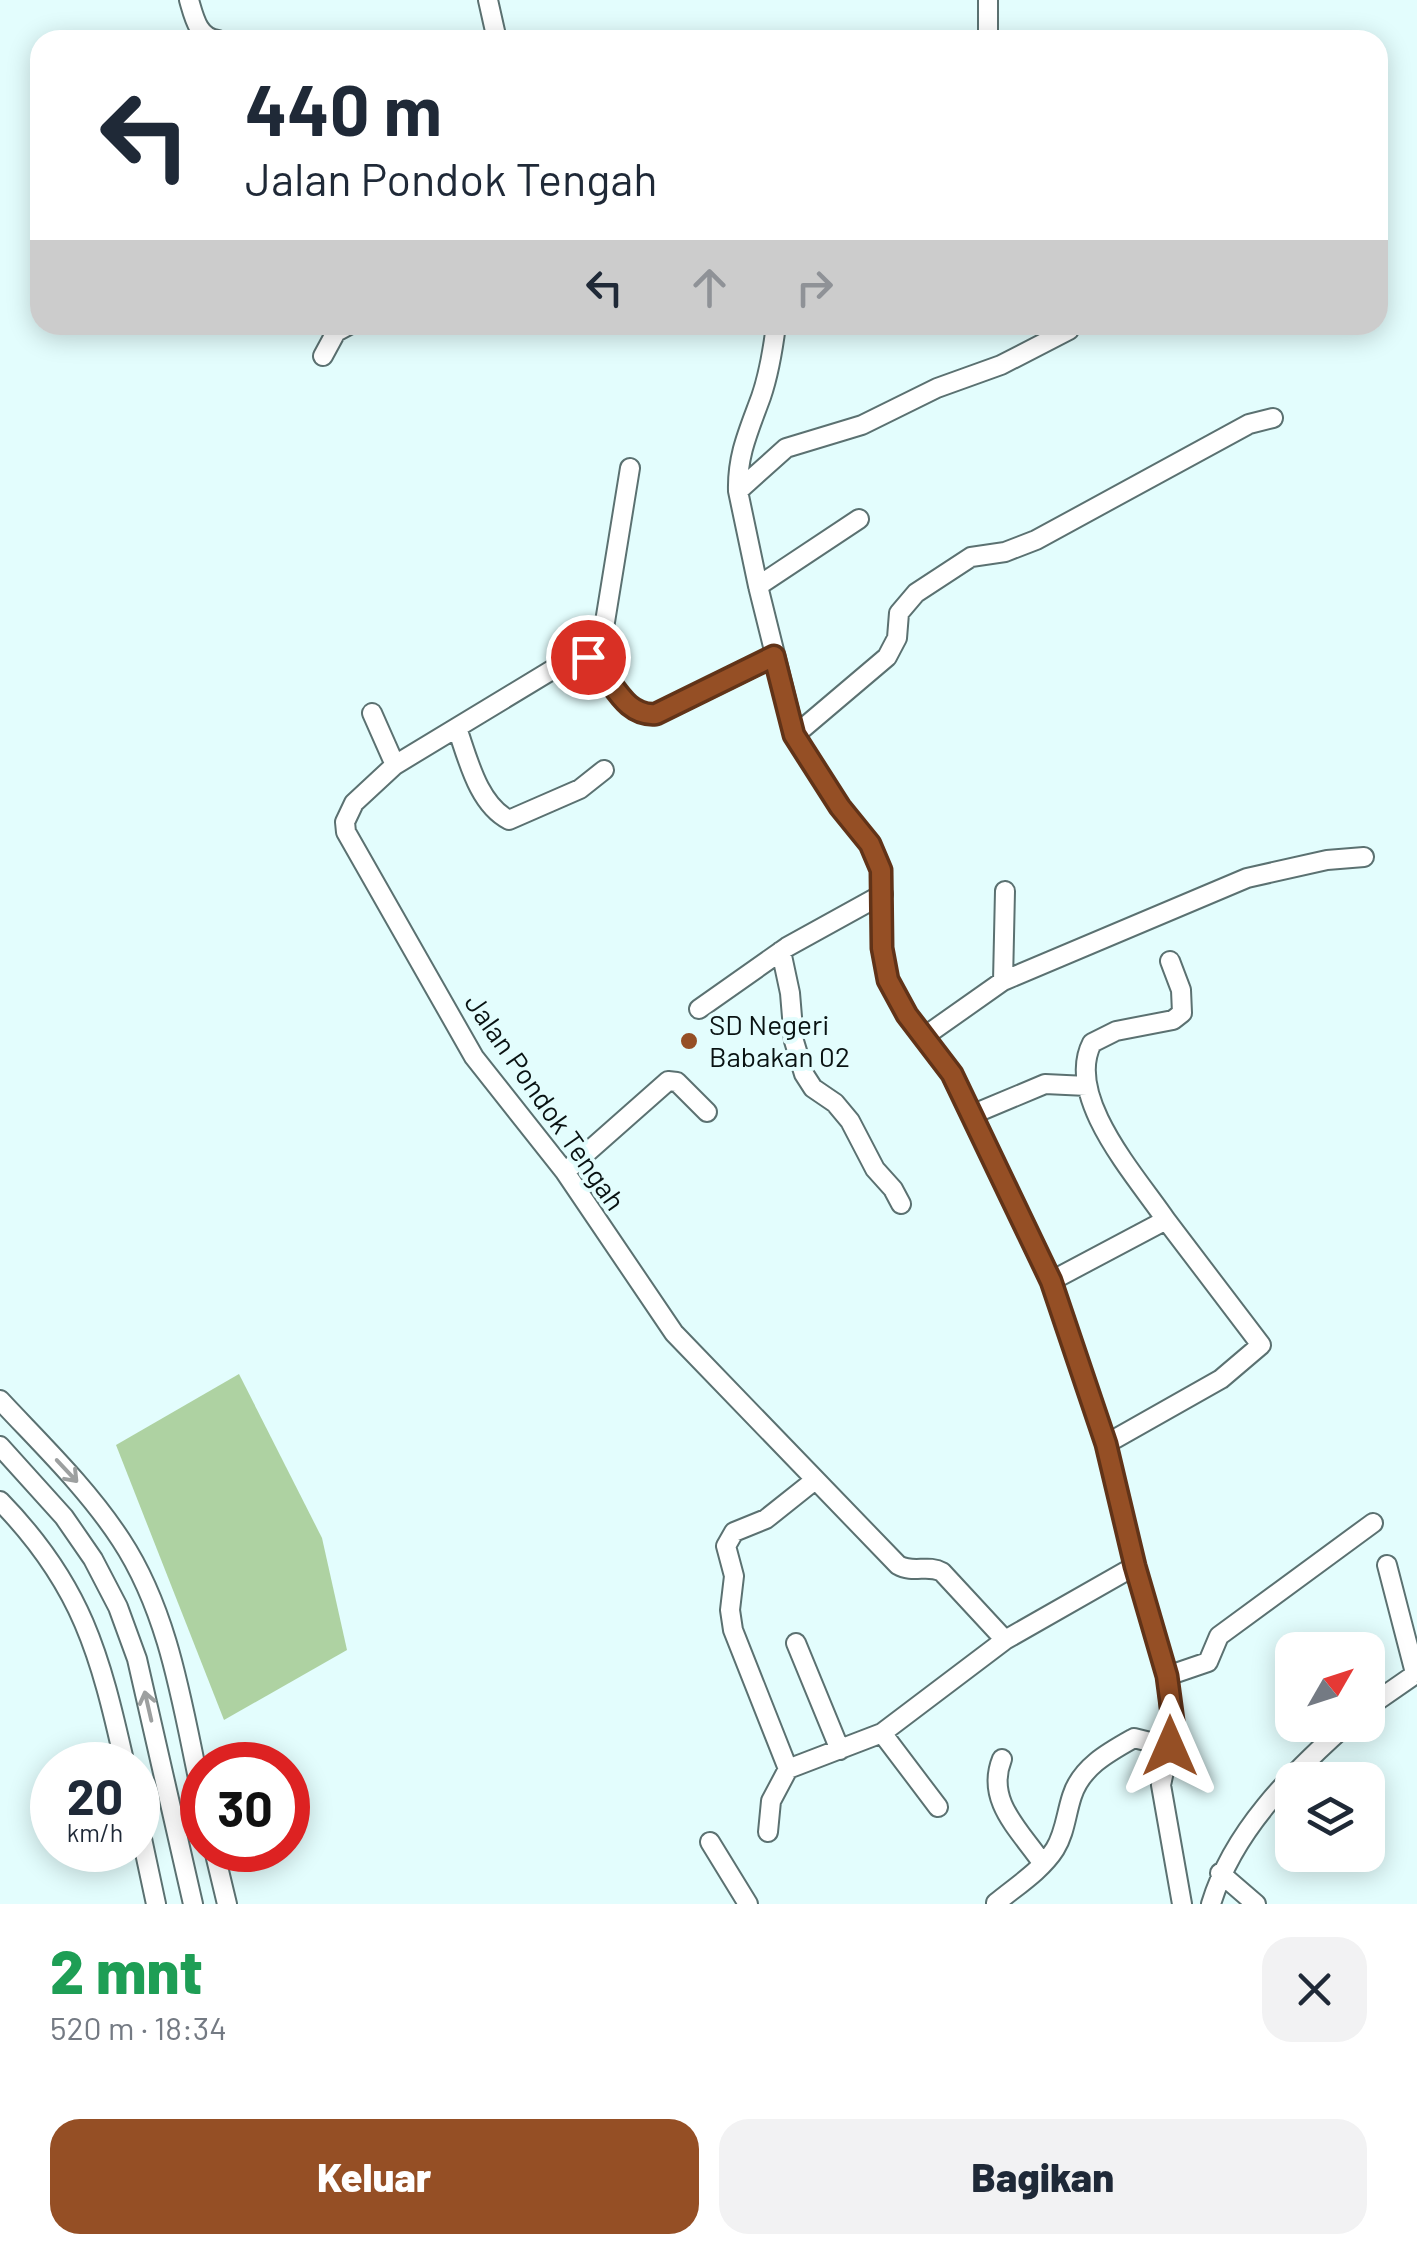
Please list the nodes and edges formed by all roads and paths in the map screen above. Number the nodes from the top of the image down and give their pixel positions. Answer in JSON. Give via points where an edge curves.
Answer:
{"nodes":[{"id":1,"x":190,"y":0,"type":"edge"},
{"id":2,"x":488,"y":0,"type":"edge"},
{"id":3,"x":988,"y":0,"type":"edge"},
{"id":4,"x":200,"y":30,"type":"edge"},
{"id":5,"x":495,"y":30,"type":"edge"},
{"id":6,"x":988,"y":30,"type":"edge"},
{"id":7,"x":334,"y":335,"type":"edge"},
{"id":8,"x":774,"y":335,"type":"edge"},
{"id":9,"x":1059,"y":335,"type":"edge"},
{"id":10,"x":323,"y":356,"type":"dead end"},
{"id":11,"x":1273,"y":418,"type":"dead end"},
{"id":12,"x":630,"y":468,"type":"dead end"},
{"id":13,"x":738,"y":491,"type":"junction"},
{"id":14,"x":859,"y":519,"type":"dead end"},
{"id":15,"x":758,"y":586,"type":"junction"},
{"id":16,"x":774,"y":656,"type":"junction"},
{"id":17,"x":598,"y":664,"type":"junction"},
{"id":18,"x":372,"y":713,"type":"dead end"},
{"id":19,"x":456,"y":728,"type":"junction"},
{"id":20,"x":794,"y":735,"type":"junction"},
{"id":21,"x":395,"y":765,"type":"junction"},
{"id":22,"x":604,"y":770,"type":"dead end"},
{"id":23,"x":1364,"y":858,"type":"dead end"},
{"id":24,"x":1005,"y":891,"type":"dead end"},
{"id":25,"x":883,"y":894,"type":"junction"},
{"id":26,"x":781,"y":950,"type":"junction"},
{"id":27,"x":1170,"y":961,"type":"dead end"},
{"id":28,"x":1003,"y":981,"type":"junction"},
{"id":29,"x":699,"y":1009,"type":"dead end"},
{"id":30,"x":924,"y":1036,"type":"junction"},
{"id":31,"x":1087,"y":1086,"type":"junction"},
{"id":32,"x":707,"y":1112,"type":"dead end"},
{"id":33,"x":971,"y":1115,"type":"junction"},
{"id":34,"x":565,"y":1172,"type":"junction"},
{"id":35,"x":901,"y":1204,"type":"dead end"},
{"id":36,"x":1166,"y":1220,"type":"junction"},
{"id":37,"x":1051,"y":1281,"type":"junction"},
{"id":38,"x":0,"y":1400,"type":"edge"},
{"id":39,"x":1106,"y":1444,"type":"junction"},
{"id":40,"x":0,"y":1446,"type":"edge"},
{"id":41,"x":815,"y":1480,"type":"junction"},
{"id":42,"x":0,"y":1501,"type":"edge"},
{"id":43,"x":1373,"y":1522,"type":"dead end"},
{"id":44,"x":1387,"y":1565,"type":"dead end"},
{"id":45,"x":1135,"y":1566,"type":"junction"},
{"id":46,"x":1005,"y":1640,"type":"junction"},
{"id":47,"x":796,"y":1643,"type":"dead end"},
{"id":48,"x":1416,"y":1673,"type":"edge"},
{"id":49,"x":1167,"y":1676,"type":"junction"},
{"id":50,"x":1385,"y":1695,"type":"edge"},
{"id":51,"x":882,"y":1733,"type":"junction"},
{"id":52,"x":120,"y":1742,"type":"edge"},
{"id":53,"x":190,"y":1742,"type":"edge"},
{"id":54,"x":1329,"y":1742,"type":"edge"},
{"id":55,"x":1170,"y":1746,"type":"junction"},
{"id":56,"x":840,"y":1750,"type":"junction"},
{"id":57,"x":1002,"y":1759,"type":"dead end"},
{"id":58,"x":788,"y":1769,"type":"junction"},
{"id":59,"x":938,"y":1806,"type":"dead end"},
{"id":60,"x":768,"y":1832,"type":"dead end"},
{"id":61,"x":710,"y":1842,"type":"dead end"},
{"id":62,"x":1043,"y":1864,"type":"junction"},
{"id":63,"x":149,"y":1872,"type":"edge"},
{"id":64,"x":219,"y":1872,"type":"edge"},
{"id":65,"x":1220,"y":1874,"type":"junction"},
{"id":66,"x":996,"y":1903,"type":"edge"},
{"id":67,"x":156,"y":1904,"type":"edge"},
{"id":68,"x":193,"y":1904,"type":"edge"},
{"id":69,"x":226,"y":1904,"type":"edge"},
{"id":70,"x":748,"y":1904,"type":"edge"},
{"id":71,"x":1182,"y":1904,"type":"edge"},
{"id":72,"x":1211,"y":1904,"type":"edge"},
{"id":73,"x":1256,"y":1904,"type":"edge"}],
"edges":[{"from":1,"to":4,"type":"street"},
{"from":2,"to":5,"type":"street"},
{"from":3,"to":6,"type":"street"},
{"from":7,"to":10,"type":"street"},
{"from":8,"to":13,"type":"street","via":[[739,458]]},
{"from":9,"to":13,"type":"street","via":[[862,425],[786,448]]},
{"from":11,"to":20,"type":"street","via":[[1249,424],[1036,540],[971,557],[916,592],[899,613],[887,656]]},
{"from":12,"to":17,"type":"street"},
{"from":13,"to":15,"type":"street"},
{"from":14,"to":15,"type":"street"},
{"from":15,"to":16,"type":"street"},
{"from":16,"to":17,"type":"street","via":[[644,716]]},
{"from":16,"to":20,"type":"street"},
{"from":17,"to":19,"type":"street","name":"Jalan Pondok Tengah","via":[[575,656]]},
{"from":18,"to":21,"type":"street"},
{"from":19,"to":21,"type":"street","name":"Jalan Pondok Tengah"},
{"from":19,"to":22,"type":"street","via":[[481,791],[509,820],[580,789]]},
{"from":20,"to":25,"type":"street","via":[[870,844]]},
{"from":21,"to":34,"type":"street","name":"Jalan Pondok Tengah","via":[[354,803],[346,832],[474,1058]]},
{"from":23,"to":28,"type":"street","via":[[1247,878]]},
{"from":24,"to":28,"type":"street"},
{"from":25,"to":26,"type":"street"},
{"from":25,"to":30,"type":"street","via":[[888,980]]},
{"from":26,"to":29,"type":"street"},
{"from":26,"to":35,"type":"street","via":[[804,1074],[850,1121]]},
{"from":27,"to":31,"type":"street","via":[[1182,1013],[1092,1042]]},
{"from":28,"to":30,"type":"street"},
{"from":30,"to":33,"type":"street"},
{"from":31,"to":33,"type":"street","via":[[1045,1084]]},
{"from":31,"to":36,"type":"street","via":[[1098,1120]]},
{"from":32,"to":34,"type":"street","via":[[668,1081]]},
{"from":33,"to":37,"type":"street"},
{"from":34,"to":41,"type":"street","name":"Jalan Pondok Tengah","via":[[674,1333]]},
{"from":36,"to":37,"type":"street"},
{"from":36,"to":39,"type":"street","via":[[1261,1345],[1221,1380]]},
{"from":37,"to":39,"type":"street"},
{"from":38,"to":53,"type":"street","one_way":true,"via":[[93,1499],[124,1544],[169,1648]]},
{"from":39,"to":45,"type":"street"},
{"from":68,"to":40,"type":"street","one_way":true,"via":[[137,1659],[118,1607],[64,1517]]},
{"from":41,"to":46,"type":"street","name":"Jalan Pondok Tengah","via":[[898,1565],[942,1572]]},
{"from":41,"to":58,"type":"street","via":[[766,1519],[734,1532],[726,1546],[734,1576],[733,1630]]},
{"from":42,"to":52,"type":"street","via":[[46,1552],[80,1609]]},
{"from":43,"to":49,"type":"street","via":[[1219,1636],[1208,1662]]},
{"from":44,"to":48,"type":"street"},
{"from":45,"to":46,"type":"street"},
{"from":45,"to":49,"type":"street"},
{"from":46,"to":51,"type":"street"},
{"from":47,"to":56,"type":"street"},
{"from":48,"to":50,"type":"street"},
{"from":49,"to":55,"type":"street"},
{"from":51,"to":56,"type":"street"},
{"from":51,"to":59,"type":"street"},
{"from":54,"to":65,"type":"street","via":[[1272,1798]]},
{"from":55,"to":62,"type":"street","via":[[1134,1738],[1086,1771]]},
{"from":55,"to":71,"type":"street","via":[[1161,1785]]},
{"from":56,"to":58,"type":"street"},
{"from":57,"to":62,"type":"street","via":[[997,1794]]},
{"from":58,"to":60,"type":"street","via":[[771,1801]]},
{"from":61,"to":70,"type":"street"},
{"from":62,"to":66,"type":"street"},
{"from":63,"to":67,"type":"street"},
{"from":64,"to":69,"type":"street"},
{"from":65,"to":72,"type":"street"},
{"from":65,"to":73,"type":"street"}]}
